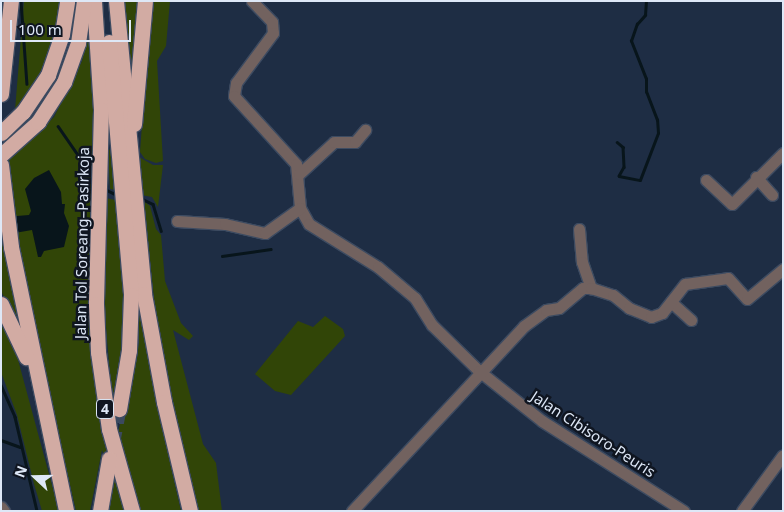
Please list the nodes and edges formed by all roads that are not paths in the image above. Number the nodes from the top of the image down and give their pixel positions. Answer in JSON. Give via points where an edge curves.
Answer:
{"nodes":[{"id":1,"x":10,"y":1,"type":"edge"},
{"id":2,"x":67,"y":1,"type":"edge"},
{"id":3,"x":84,"y":1,"type":"edge"},
{"id":4,"x":94,"y":1,"type":"edge"},
{"id":5,"x":106,"y":1,"type":"edge"},
{"id":6,"x":116,"y":1,"type":"edge"},
{"id":7,"x":144,"y":1,"type":"edge"},
{"id":8,"x":252,"y":1,"type":"edge"},
{"id":9,"x":1,"y":94,"type":"edge"},
{"id":10,"x":365,"y":130,"type":"dead end"},
{"id":11,"x":1,"y":133,"type":"edge"},
{"id":12,"x":783,"y":153,"type":"edge"},
{"id":13,"x":1,"y":155,"type":"edge"},
{"id":14,"x":1,"y":165,"type":"edge"},
{"id":15,"x":128,"y":166,"type":"junction"},
{"id":16,"x":299,"y":174,"type":"junction"},
{"id":17,"x":756,"y":177,"type":"junction"},
{"id":18,"x":706,"y":180,"type":"dead end"},
{"id":19,"x":772,"y":195,"type":"dead end"},
{"id":20,"x":300,"y":208,"type":"junction"},
{"id":21,"x":178,"y":221,"type":"dead end"},
{"id":22,"x":579,"y":229,"type":"dead end"},
{"id":23,"x":783,"y":269,"type":"edge"},
{"id":24,"x":592,"y":288,"type":"junction"},
{"id":25,"x":137,"y":294,"type":"junction"},
{"id":26,"x":671,"y":302,"type":"junction"},
{"id":27,"x":1,"y":304,"type":"edge"},
{"id":28,"x":691,"y":320,"type":"dead end"},
{"id":29,"x":26,"y":345,"type":"junction"},
{"id":30,"x":479,"y":371,"type":"junction"},
{"id":31,"x":119,"y":409,"type":"tunnel mouth"},
{"id":32,"x":783,"y":455,"type":"edge"},
{"id":33,"x":109,"y":459,"type":"tunnel mouth"},
{"id":34,"x":1,"y":507,"type":"edge"},
{"id":35,"x":4,"y":511,"type":"edge"},
{"id":36,"x":66,"y":511,"type":"edge"},
{"id":37,"x":100,"y":511,"type":"edge"},
{"id":38,"x":132,"y":511,"type":"edge"},
{"id":39,"x":190,"y":511,"type":"edge"},
{"id":40,"x":352,"y":511,"type":"edge"},
{"id":41,"x":684,"y":511,"type":"edge"},
{"id":42,"x":742,"y":511,"type":"edge"}],
"edges":[{"from":1,"to":9,"type":"highway"},
{"from":2,"to":11,"type":"highway","via":[[59,47],[48,75],[24,112]]},
{"from":3,"to":13,"type":"highway","via":[[78,43],[61,88],[38,122]]},
{"from":4,"to":38,"type":"highway","name":"Jalan Tol Soreang–Pasirkoja","number":"4","via":[[101,145],[96,304],[104,402]]},
{"from":5,"to":15,"type":"highway"},
{"from":6,"to":15,"type":"highway"},
{"from":7,"to":15,"type":"highway"},
{"from":8,"to":16,"type":"street","via":[[272,22],[273,33],[236,83],[234,96],[290,156]]},
{"from":10,"to":16,"type":"street","via":[[355,142],[334,142]]},
{"from":12,"to":17,"type":"street"},
{"from":14,"to":29,"type":"highway"},
{"from":15,"to":25,"type":"highway"},
{"from":15,"to":25,"type":"highway","via":[[136,216]]},
{"from":16,"to":20,"type":"street"},
{"from":17,"to":18,"type":"street","via":[[730,204]]},
{"from":17,"to":19,"type":"street"},
{"from":20,"to":21,"type":"street","via":[[266,233],[225,224]]},
{"from":20,"to":30,"type":"street","name":"Jalan Cibisoro-Peuris","via":[[309,224],[361,255],[414,298],[432,325]]},
{"from":22,"to":24,"type":"street","via":[[582,262]]},
{"from":23,"to":26,"type":"street","via":[[748,299],[728,278],[685,284]]},
{"from":24,"to":26,"type":"street","via":[[613,295],[629,308],[656,315]]},
{"from":24,"to":30,"type":"street","via":[[576,292],[559,308],[538,314]]},
{"from":25,"to":31,"type":"highway"},
{"from":25,"to":39,"type":"highway"},
{"from":26,"to":28,"type":"street"},
{"from":27,"to":29,"type":"highway"},
{"from":29,"to":36,"type":"highway"},
{"from":30,"to":40,"type":"street"},
{"from":30,"to":41,"type":"street","name":"Jalan Cibisoro-Peuris","via":[[568,439]]},
{"from":32,"to":42,"type":"street"},
{"from":33,"to":37,"type":"highway"},
{"from":34,"to":35,"type":"street"}]}
